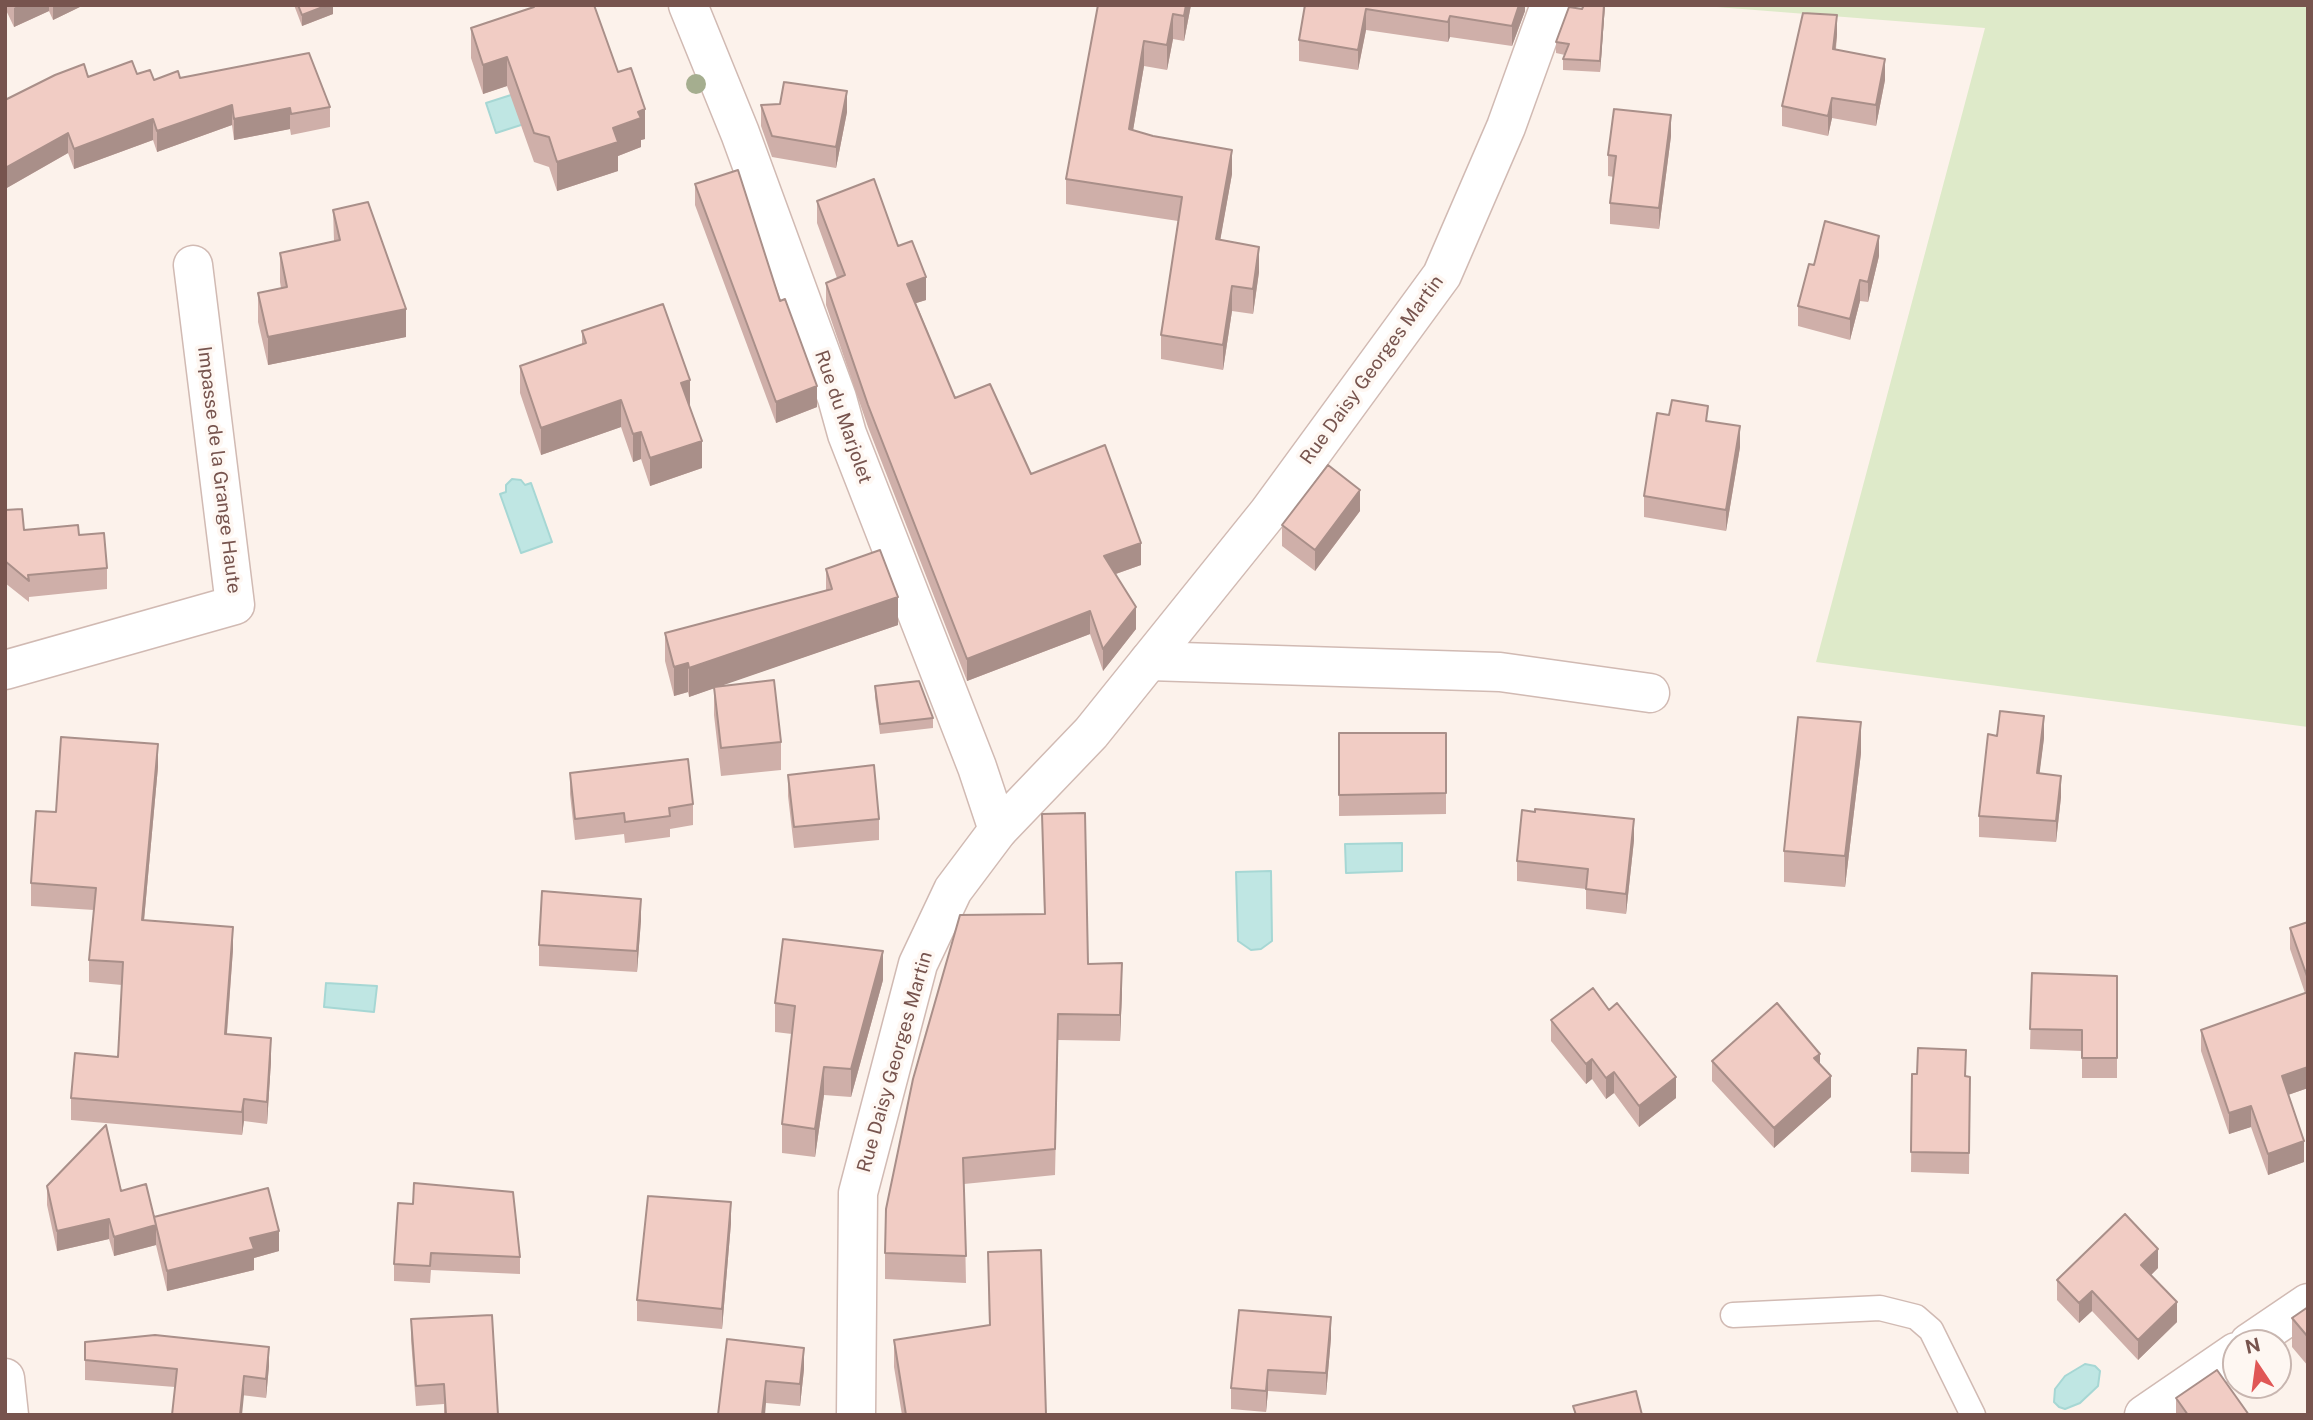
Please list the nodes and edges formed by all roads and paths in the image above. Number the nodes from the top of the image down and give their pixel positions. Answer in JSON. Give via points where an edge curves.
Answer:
{"nodes":[{"id":1,"x":688,"y":5,"type":"edge"},
{"id":2,"x":1550,"y":5,"type":"edge"},
{"id":3,"x":193,"y":265,"type":"dead end"},
{"id":4,"x":1149,"y":661,"type":"junction"},
{"id":5,"x":5,"y":670,"type":"edge"},
{"id":6,"x":1650,"y":693,"type":"dead end"},
{"id":7,"x":998,"y":830,"type":"junction"},
{"id":8,"x":2308,"y":1303,"type":"edge"},
{"id":9,"x":1733,"y":1315,"type":"dead end"},
{"id":10,"x":2270,"y":1329,"type":"edge"},
{"id":11,"x":2222,"y":1362,"type":"edge"},
{"id":12,"x":5,"y":1378,"type":"edge"},
{"id":13,"x":9,"y":1415,"type":"edge"},
{"id":14,"x":856,"y":1415,"type":"edge"},
{"id":15,"x":1973,"y":1415,"type":"edge"},
{"id":16,"x":2144,"y":1415,"type":"edge"}],
"edges":[{"from":1,"to":7,"type":"street","name":"Rue du Marjolet","via":[[740,133],[846,434]]},
{"from":2,"to":4,"type":"street","name":"Rue Daisy Georges Martin","via":[[1506,127],[1442,275],[1268,513]]},
{"from":3,"to":5,"type":"street","name":"Impasse de la Grange Haute","via":[[235,606]]},
{"from":4,"to":6,"type":"street","via":[[1500,672]]},
{"from":4,"to":7,"type":"street","name":"Rue Daisy Georges Martin","via":[[1091,733]]},
{"from":7,"to":14,"type":"street","name":"Rue Daisy Georges Martin","via":[[953,890],[918,964],[858,1194]]},
{"from":8,"to":10,"type":"street"},
{"from":9,"to":15,"type":"lane","via":[[1880,1308],[1916,1317],[1931,1329]]},
{"from":11,"to":16,"type":"street"},
{"from":12,"to":13,"type":"street"}]}
